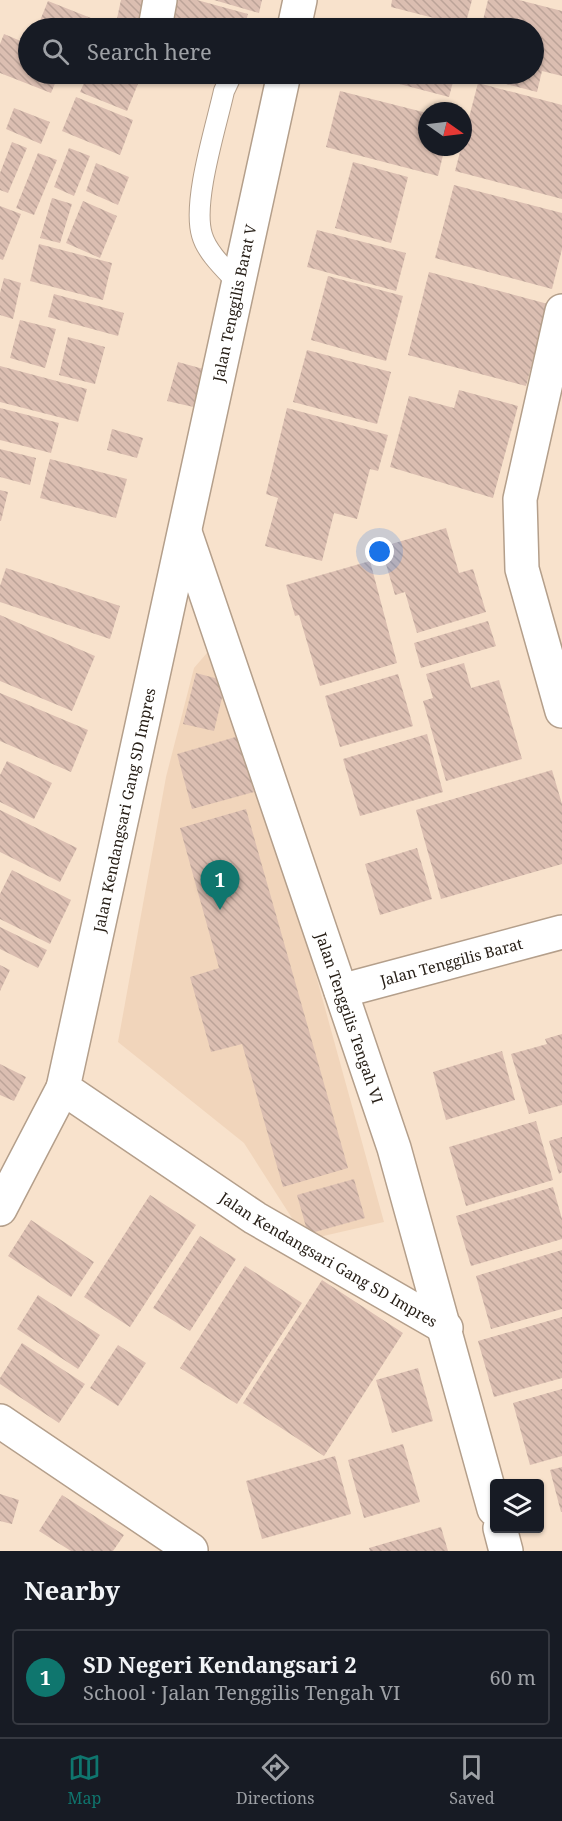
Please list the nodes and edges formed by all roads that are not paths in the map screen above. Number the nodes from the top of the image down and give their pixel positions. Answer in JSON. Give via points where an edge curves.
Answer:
{"nodes":[{"id":1,"x":160,"y":0,"type":"edge"},
{"id":2,"x":300,"y":0,"type":"edge"},
{"id":3,"x":157,"y":18,"type":"edge"},
{"id":4,"x":296,"y":18,"type":"edge"},
{"id":5,"x":227,"y":84,"type":"edge"},
{"id":6,"x":282,"y":84,"type":"edge"},
{"id":7,"x":238,"y":283,"type":"junction"},
{"id":8,"x":562,"y":312,"type":"edge"},
{"id":9,"x":185,"y":532,"type":"junction"},
{"id":10,"x":562,"y":711,"type":"edge"},
{"id":11,"x":562,"y":932,"type":"edge"},
{"id":12,"x":340,"y":991,"type":"junction"},
{"id":13,"x":63,"y":1088,"type":"junction"},
{"id":14,"x":0,"y":1209,"type":"edge"},
{"id":15,"x":446,"y":1328,"type":"junction"},
{"id":16,"x":0,"y":1421,"type":"edge"},
{"id":17,"x":490,"y":1491,"type":"edge"},
{"id":18,"x":501,"y":1533,"type":"edge"},
{"id":19,"x":191,"y":1550,"type":"dead end"},
{"id":20,"x":506,"y":1551,"type":"edge"}],
"edges":[{"from":1,"to":3,"type":"street"},
{"from":2,"to":4,"type":"street"},
{"from":5,"to":7,"type":"lane","via":[[199,205],[202,236]]},
{"from":6,"to":7,"type":"street","name":"Jalan Tenggilis Barat V"},
{"from":7,"to":9,"type":"street","name":"Jalan Tenggilis Barat V"},
{"from":8,"to":10,"type":"street","via":[[519,499],[522,568]]},
{"from":9,"to":12,"type":"street","name":"Jalan Tenggilis Tengah VI"},
{"from":9,"to":13,"type":"street","name":"Jalan Kendangsari Gang SD Impres"},
{"from":11,"to":12,"type":"street","name":"Jalan Tenggilis Barat"},
{"from":12,"to":15,"type":"street","name":"Jalan Tenggilis Tengah VI","via":[[394,1148]]},
{"from":13,"to":14,"type":"street","name":"Jalan Kendangsari Gang SD Impres"},
{"from":13,"to":15,"type":"street","name":"Jalan Kendangsari Gang SD Impres","via":[[255,1218]]},
{"from":15,"to":17,"type":"street","name":"Jalan Tenggilis Tengah VI"},
{"from":16,"to":19,"type":"street"},
{"from":18,"to":20,"type":"street"}]}
